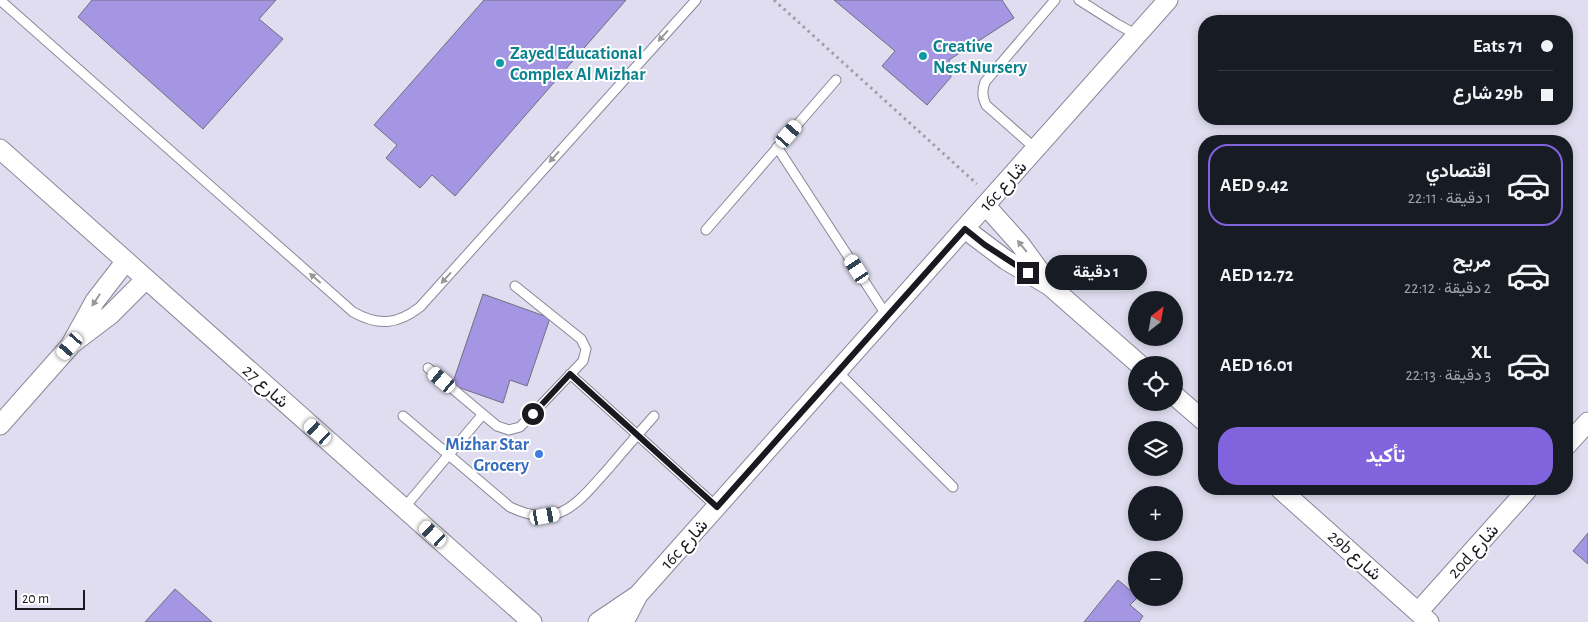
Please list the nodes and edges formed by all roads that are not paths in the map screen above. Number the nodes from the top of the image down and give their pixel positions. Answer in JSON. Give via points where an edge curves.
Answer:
{"nodes":[{"id":1,"x":0,"y":0,"type":"edge"},
{"id":2,"x":696,"y":0,"type":"edge"},
{"id":3,"x":1055,"y":0,"type":"edge"},
{"id":4,"x":1079,"y":0,"type":"edge"},
{"id":5,"x":1168,"y":0,"type":"edge"},
{"id":6,"x":1137,"y":34,"type":"junction"},
{"id":7,"x":836,"y":80,"type":"dead end"},
{"id":8,"x":778,"y":147,"type":"junction"},
{"id":9,"x":1036,"y":149,"type":"junction"},
{"id":10,"x":0,"y":150,"type":"edge"},
{"id":11,"x":989,"y":202,"type":"junction"},
{"id":12,"x":965,"y":229,"type":"junction"},
{"id":13,"x":706,"y":230,"type":"dead end"},
{"id":14,"x":126,"y":261,"type":"junction"},
{"id":15,"x":146,"y":279,"type":"junction"},
{"id":16,"x":515,"y":286,"type":"dead end"},
{"id":17,"x":1050,"y":286,"type":"junction"},
{"id":18,"x":887,"y":316,"type":"junction"},
{"id":19,"x":70,"y":346,"type":"junction"},
{"id":20,"x":1130,"y":356,"type":"edge"},
{"id":21,"x":428,"y":368,"type":"dead end"},
{"id":22,"x":838,"y":372,"type":"junction"},
{"id":23,"x":570,"y":374,"type":"junction"},
{"id":24,"x":1183,"y":403,"type":"edge"},
{"id":25,"x":483,"y":414,"type":"junction"},
{"id":26,"x":403,"y":416,"type":"dead end"},
{"id":27,"x":654,"y":416,"type":"dead end"},
{"id":28,"x":1198,"y":417,"type":"edge"},
{"id":29,"x":1588,"y":422,"type":"edge"},
{"id":30,"x":0,"y":425,"type":"edge"},
{"id":31,"x":638,"y":435,"type":"junction"},
{"id":32,"x":1573,"y":438,"type":"edge"},
{"id":33,"x":449,"y":455,"type":"junction"},
{"id":34,"x":953,"y":487,"type":"dead end"},
{"id":35,"x":1287,"y":495,"type":"edge"},
{"id":36,"x":1523,"y":495,"type":"edge"},
{"id":37,"x":717,"y":507,"type":"junction"},
{"id":38,"x":404,"y":508,"type":"junction"},
{"id":39,"x":638,"y":596,"type":"junction"},
{"id":40,"x":1424,"y":617,"type":"edge"},
{"id":41,"x":532,"y":622,"type":"edge"},
{"id":42,"x":598,"y":622,"type":"edge"},
{"id":43,"x":624,"y":622,"type":"edge"}],
"edges":[{"from":2,"to":1,"type":"lane","one_way":true,"via":[[420,307],[389,322],[365,319],[353,312]]},
{"from":3,"to":9,"type":"lane","via":[[985,82],[982,90],[986,105]]},
{"from":4,"to":6,"type":"lane"},
{"from":5,"to":6,"type":"street","name":"16c شارع"},
{"from":6,"to":9,"type":"street","name":"16c شارع"},
{"from":7,"to":8,"type":"lane"},
{"from":8,"to":13,"type":"lane"},
{"from":8,"to":18,"type":"lane"},
{"from":9,"to":11,"type":"street","name":"16c شارع"},
{"from":10,"to":14,"type":"street","name":"شارع 27"},
{"from":11,"to":12,"type":"street","name":"16c شارع"},
{"from":17,"to":11,"type":"street","one_way":true},
{"from":12,"to":17,"type":"street","via":[[1006,260]]},
{"from":12,"to":18,"type":"street","name":"16c شارع"},
{"from":14,"to":15,"type":"street","name":"شارع 27"},
{"from":14,"to":19,"type":"street","one_way":true,"via":[[95,301]]},
{"from":15,"to":19,"type":"street","via":[[110,315]]},
{"from":15,"to":38,"type":"street","name":"شارع 27"},
{"from":16,"to":23,"type":"lane","via":[[585,344],[586,356]]},
{"from":17,"to":20,"type":"street"},
{"from":18,"to":22,"type":"street","name":"16c شارع"},
{"from":19,"to":30,"type":"street"},
{"from":21,"to":25,"type":"lane"},
{"from":22,"to":34,"type":"lane"},
{"from":22,"to":37,"type":"street","name":"16c شارع"},
{"from":23,"to":25,"type":"lane","via":[[520,427],[503,429]]},
{"from":23,"to":31,"type":"lane"},
{"from":24,"to":28,"type":"street"},
{"from":25,"to":33,"type":"lane"},
{"from":26,"to":33,"type":"lane"},
{"from":27,"to":31,"type":"lane"},
{"from":29,"to":32,"type":"street"},
{"from":31,"to":33,"type":"lane","via":[[578,502],[557,514],[545,516],[510,507]]},
{"from":31,"to":37,"type":"lane"},
{"from":33,"to":38,"type":"lane"},
{"from":35,"to":40,"type":"street","name":"29b شارع"},
{"from":36,"to":40,"type":"street","name":"20d شارع"},
{"from":37,"to":39,"type":"street","name":"16c شارع"},
{"from":38,"to":41,"type":"street","name":"شارع 27"},
{"from":39,"to":42,"type":"street","name":"16c شارع"},
{"from":39,"to":43,"type":"street","name":"16c شارع"}]}
